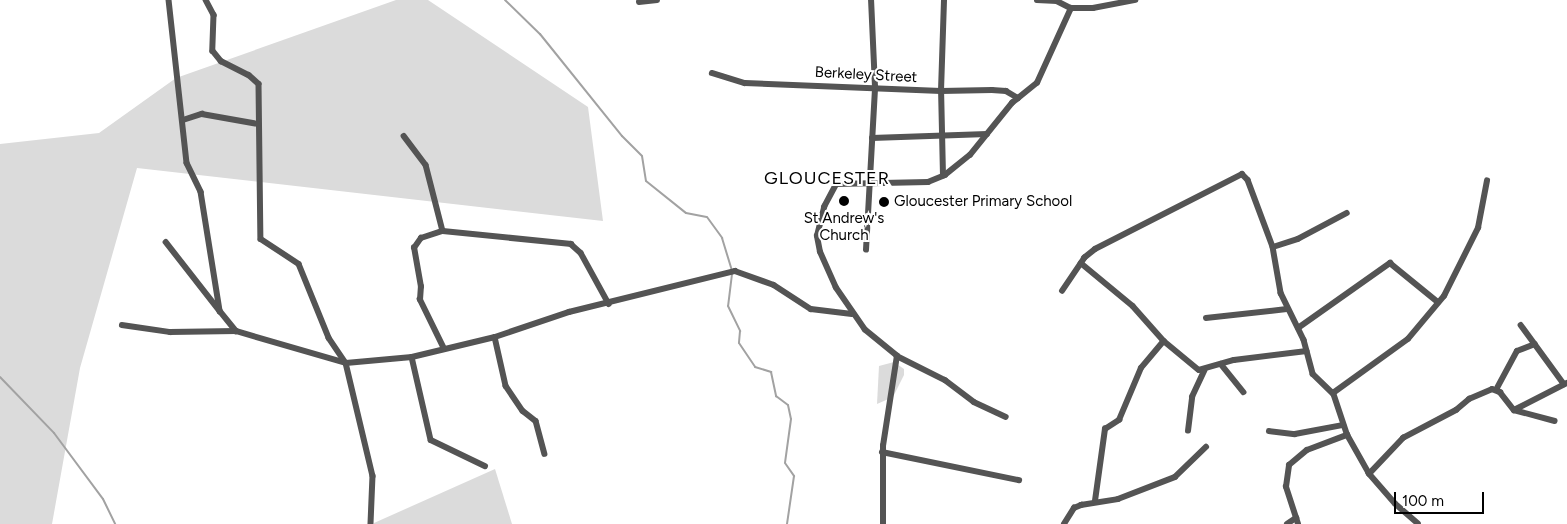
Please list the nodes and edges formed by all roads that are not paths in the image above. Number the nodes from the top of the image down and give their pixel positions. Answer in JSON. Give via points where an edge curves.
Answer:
{"nodes":[{"id":1,"x":169,"y":0,"type":"edge"},
{"id":2,"x":206,"y":0,"type":"edge"},
{"id":3,"x":657,"y":0,"type":"edge"},
{"id":4,"x":871,"y":0,"type":"edge"},
{"id":5,"x":944,"y":0,"type":"edge"},
{"id":6,"x":1037,"y":0,"type":"edge"},
{"id":7,"x":1135,"y":0,"type":"edge"},
{"id":8,"x":639,"y":2,"type":"dead end"},
{"id":9,"x":1071,"y":8,"type":"junction"},
{"id":10,"x":712,"y":73,"type":"dead end"},
{"id":11,"x":875,"y":88,"type":"junction"},
{"id":12,"x":941,"y":92,"type":"junction"},
{"id":13,"x":1018,"y":98,"type":"junction"},
{"id":14,"x":183,"y":120,"type":"junction"},
{"id":15,"x":258,"y":124,"type":"junction"},
{"id":16,"x":988,"y":134,"type":"junction"},
{"id":17,"x":404,"y":136,"type":"dead end"},
{"id":18,"x":941,"y":137,"type":"junction"},
{"id":19,"x":872,"y":138,"type":"junction"},
{"id":20,"x":943,"y":176,"type":"junction"},
{"id":21,"x":1487,"y":181,"type":"dead end"},
{"id":22,"x":871,"y":183,"type":"junction"},
{"id":23,"x":1346,"y":213,"type":"dead end"},
{"id":24,"x":444,"y":231,"type":"junction"},
{"id":25,"x":166,"y":242,"type":"dead end"},
{"id":26,"x":1273,"y":247,"type":"junction"},
{"id":27,"x":866,"y":250,"type":"dead end"},
{"id":28,"x":1081,"y":262,"type":"junction"},
{"id":29,"x":1062,"y":291,"type":"dead end"},
{"id":30,"x":1438,"y":302,"type":"junction"},
{"id":31,"x":610,"y":304,"type":"junction"},
{"id":32,"x":1287,"y":309,"type":"junction"},
{"id":33,"x":220,"y":311,"type":"junction"},
{"id":34,"x":852,"y":314,"type":"junction"},
{"id":35,"x":1206,"y":318,"type":"dead end"},
{"id":36,"x":122,"y":325,"type":"dead end"},
{"id":37,"x":1521,"y":325,"type":"dead end"},
{"id":38,"x":1298,"y":328,"type":"junction"},
{"id":39,"x":236,"y":331,"type":"junction"},
{"id":40,"x":495,"y":337,"type":"junction"},
{"id":41,"x":1164,"y":341,"type":"junction"},
{"id":42,"x":1535,"y":344,"type":"junction"},
{"id":43,"x":444,"y":350,"type":"junction"},
{"id":44,"x":1306,"y":351,"type":"junction"},
{"id":45,"x":897,"y":356,"type":"junction"},
{"id":46,"x":412,"y":357,"type":"junction"},
{"id":47,"x":346,"y":363,"type":"junction"},
{"id":48,"x":1220,"y":364,"type":"junction"},
{"id":49,"x":1204,"y":371,"type":"junction"},
{"id":50,"x":1566,"y":384,"type":"edge"},
{"id":51,"x":1496,"y":390,"type":"junction"},
{"id":52,"x":1244,"y":392,"type":"dead end"},
{"id":53,"x":1333,"y":393,"type":"junction"},
{"id":54,"x":1514,"y":410,"type":"junction"},
{"id":55,"x":1006,"y":417,"type":"dead end"},
{"id":56,"x":1555,"y":421,"type":"dead end"},
{"id":57,"x":1343,"y":425,"type":"junction"},
{"id":58,"x":1188,"y":431,"type":"dead end"},
{"id":59,"x":1269,"y":431,"type":"dead end"},
{"id":60,"x":1347,"y":436,"type":"junction"},
{"id":61,"x":1206,"y":447,"type":"dead end"},
{"id":62,"x":882,"y":452,"type":"junction"},
{"id":63,"x":546,"y":454,"type":"dead end"},
{"id":64,"x":485,"y":466,"type":"dead end"},
{"id":65,"x":1369,"y":474,"type":"junction"},
{"id":66,"x":1019,"y":480,"type":"dead end"},
{"id":67,"x":1095,"y":501,"type":"junction"},
{"id":68,"x":1297,"y":521,"type":"edge"},
{"id":69,"x":371,"y":524,"type":"edge"},
{"id":70,"x":883,"y":524,"type":"edge"},
{"id":71,"x":1064,"y":524,"type":"edge"},
{"id":72,"x":1287,"y":524,"type":"edge"},
{"id":73,"x":1418,"y":524,"type":"edge"}],
"edges":[{"from":1,"to":14,"type":"street"},
{"from":2,"to":15,"type":"street","via":[[214,15],[213,51],[221,61],[249,75],[259,84]]},
{"from":3,"to":8,"type":"street"},
{"from":4,"to":11,"type":"street"},
{"from":5,"to":12,"type":"street"},
{"from":6,"to":9,"type":"street","via":[[1057,2]]},
{"from":7,"to":9,"type":"street","via":[[1114,6]]},
{"from":9,"to":13,"type":"street","via":[[1037,83]]},
{"from":10,"to":11,"type":"street","name":"Berkeley Street","via":[[745,83]]},
{"from":11,"to":12,"type":"street","name":"Berkeley Street"},
{"from":11,"to":19,"type":"street"},
{"from":12,"to":13,"type":"street","name":"Berkeley Street","via":[[1002,90]]},
{"from":12,"to":18,"type":"street"},
{"from":13,"to":16,"type":"street"},
{"from":14,"to":15,"type":"street","via":[[202,114]]},
{"from":14,"to":33,"type":"street","via":[[187,163],[201,192]]},
{"from":15,"to":47,"type":"street","via":[[261,239],[299,264],[329,338]]},
{"from":16,"to":18,"type":"street"},
{"from":16,"to":20,"type":"street","via":[[970,156]]},
{"from":17,"to":24,"type":"street","via":[[426,165]]},
{"from":18,"to":19,"type":"street"},
{"from":18,"to":20,"type":"street"},
{"from":19,"to":22,"type":"street"},
{"from":20,"to":22,"type":"street","via":[[919,184]]},
{"from":21,"to":30,"type":"street","via":[[1478,228],[1450,286]]},
{"from":22,"to":27,"type":"street"},
{"from":22,"to":34,"type":"street","via":[[836,184],[817,226],[820,252]]},
{"from":23,"to":26,"type":"street","via":[[1298,239]]},
{"from":24,"to":31,"type":"street","via":[[571,244],[581,253]]},
{"from":24,"to":43,"type":"street","via":[[421,238],[414,248],[420,300]]},
{"from":25,"to":33,"type":"street"},
{"from":26,"to":28,"type":"street","via":[[1248,180],[1242,174],[1095,249]]},
{"from":26,"to":32,"type":"street"},
{"from":28,"to":29,"type":"street"},
{"from":28,"to":41,"type":"street","via":[[1133,306]]},
{"from":30,"to":38,"type":"street","via":[[1390,263]]},
{"from":30,"to":53,"type":"street","via":[[1408,339]]},
{"from":31,"to":34,"type":"street","via":[[735,271],[774,285],[811,309]]},
{"from":31,"to":40,"type":"street","via":[[568,312]]},
{"from":32,"to":35,"type":"street"},
{"from":32,"to":38,"type":"street"},
{"from":33,"to":39,"type":"street"},
{"from":34,"to":45,"type":"street"},
{"from":36,"to":39,"type":"street","via":[[170,332]]},
{"from":37,"to":42,"type":"street"},
{"from":38,"to":44,"type":"street"},
{"from":39,"to":47,"type":"street"},
{"from":40,"to":43,"type":"street"},
{"from":40,"to":63,"type":"street","via":[[506,386],[523,411],[536,421]]},
{"from":41,"to":49,"type":"street","via":[[1195,368]]},
{"from":41,"to":67,"type":"street","via":[[1141,368],[1119,420],[1105,429]]},
{"from":42,"to":50,"type":"street"},
{"from":42,"to":51,"type":"street","via":[[1517,351]]},
{"from":43,"to":46,"type":"street"},
{"from":44,"to":48,"type":"street"},
{"from":44,"to":53,"type":"street","via":[[1313,374]]},
{"from":45,"to":55,"type":"street","via":[[945,380],[974,402]]},
{"from":45,"to":62,"type":"street"},
{"from":46,"to":47,"type":"street"},
{"from":46,"to":64,"type":"street","via":[[432,440]]},
{"from":47,"to":69,"type":"street","via":[[373,476]]},
{"from":48,"to":49,"type":"street"},
{"from":48,"to":52,"type":"street"},
{"from":49,"to":58,"type":"street","via":[[1192,397]]},
{"from":50,"to":54,"type":"street"},
{"from":51,"to":54,"type":"street"},
{"from":51,"to":65,"type":"street","via":[[1469,398],[1456,410],[1403,438]]},
{"from":53,"to":57,"type":"street"},
{"from":54,"to":56,"type":"street"},
{"from":57,"to":59,"type":"street","via":[[1295,434]]},
{"from":57,"to":60,"type":"street"},
{"from":60,"to":65,"type":"street"},
{"from":60,"to":68,"type":"street","via":[[1307,450],[1289,465],[1286,487]]},
{"from":61,"to":67,"type":"street","via":[[1176,477],[1118,499]]},
{"from":62,"to":66,"type":"street"},
{"from":62,"to":70,"type":"street"},
{"from":65,"to":73,"type":"street","via":[[1394,504]]},
{"from":67,"to":71,"type":"street","via":[[1074,508]]},
{"from":68,"to":72,"type":"street"}]}
